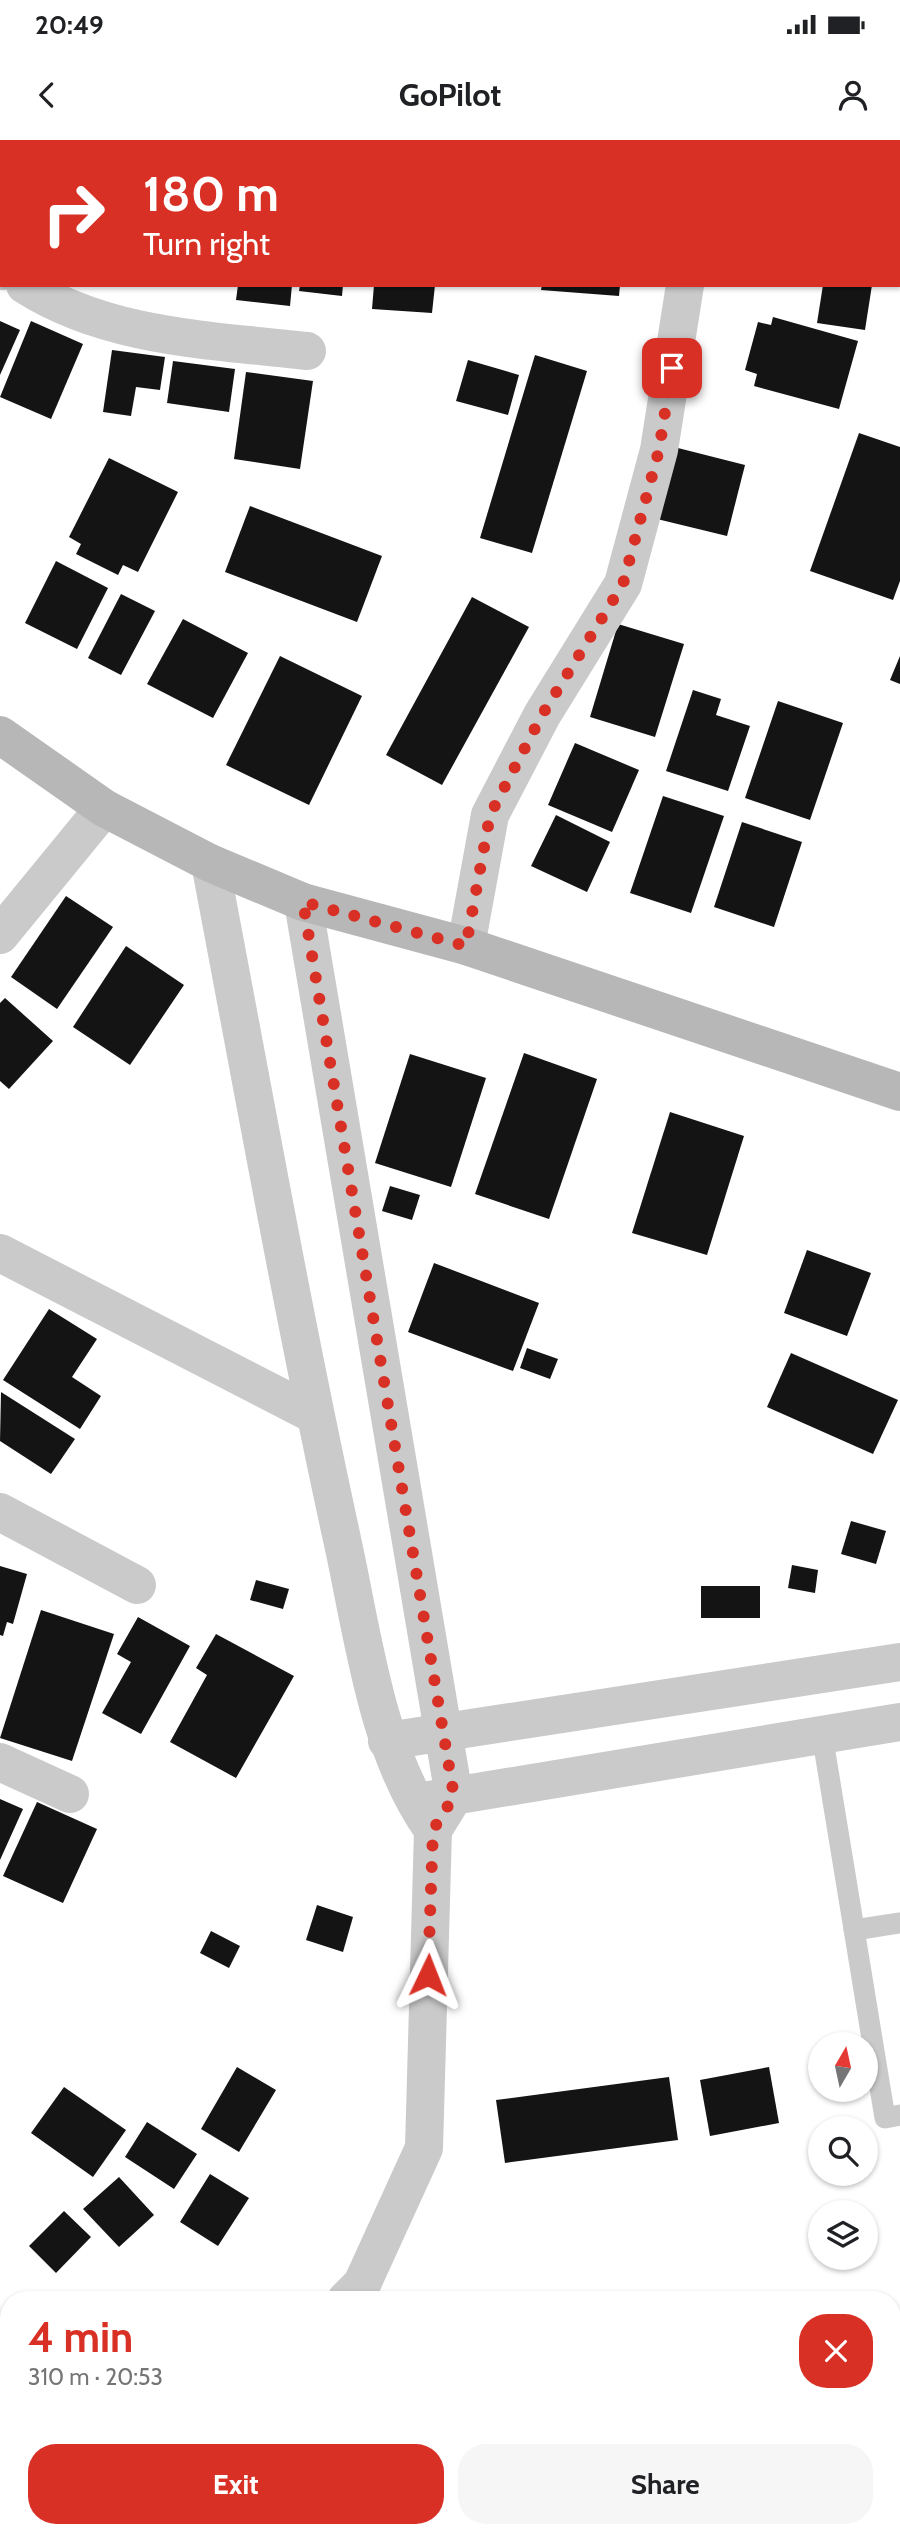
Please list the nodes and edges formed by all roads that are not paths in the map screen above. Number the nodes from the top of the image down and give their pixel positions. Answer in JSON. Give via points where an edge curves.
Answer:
{"nodes":[{"id":1,"x":28,"y":287,"type":"edge"},
{"id":2,"x":684,"y":287,"type":"edge"},
{"id":3,"x":307,"y":351,"type":"dead end"},
{"id":4,"x":0,"y":735,"type":"edge"},
{"id":5,"x":104,"y":808,"type":"junction"},
{"id":6,"x":211,"y":863,"type":"junction"},
{"id":7,"x":303,"y":902,"type":"junction"},
{"id":8,"x":0,"y":936,"type":"edge"},
{"id":9,"x":466,"y":946,"type":"junction"},
{"id":10,"x":900,"y":1092,"type":"edge"},
{"id":11,"x":0,"y":1252,"type":"edge"},
{"id":12,"x":315,"y":1415,"type":"junction"},
{"id":13,"x":0,"y":1512,"type":"edge"},
{"id":14,"x":137,"y":1585,"type":"dead end"},
{"id":15,"x":900,"y":1662,"type":"edge"},
{"id":16,"x":900,"y":1722,"type":"edge"},
{"id":17,"x":444,"y":1732,"type":"junction"},
{"id":18,"x":822,"y":1734,"type":"junction"},
{"id":19,"x":387,"y":1741,"type":"junction"},
{"id":20,"x":0,"y":1762,"type":"edge"},
{"id":21,"x":70,"y":1794,"type":"dead end"},
{"id":22,"x":454,"y":1796,"type":"junction"},
{"id":23,"x":423,"y":1816,"type":"junction"},
{"id":24,"x":900,"y":1923,"type":"edge"},
{"id":25,"x":854,"y":1930,"type":"junction"},
{"id":26,"x":900,"y":2115,"type":"edge"},
{"id":27,"x":355,"y":2291,"type":"edge"}],
"edges":[{"from":1,"to":3,"type":"street","via":[[46,298],[140,332]]},
{"from":2,"to":9,"type":"street","via":[[659,450],[623,584],[542,715],[490,815]]},
{"from":4,"to":5,"type":"street"},
{"from":5,"to":6,"type":"street"},
{"from":5,"to":8,"type":"street"},
{"from":6,"to":7,"type":"street"},
{"from":6,"to":12,"type":"street"},
{"from":7,"to":9,"type":"street"},
{"from":7,"to":17,"type":"street"},
{"from":9,"to":10,"type":"street"},
{"from":11,"to":12,"type":"street"},
{"from":12,"to":19,"type":"street"},
{"from":13,"to":14,"type":"street"},
{"from":15,"to":17,"type":"street"},
{"from":16,"to":18,"type":"street"},
{"from":17,"to":19,"type":"street"},
{"from":17,"to":22,"type":"street"},
{"from":18,"to":22,"type":"street"},
{"from":18,"to":25,"type":"lane"},
{"from":19,"to":23,"type":"street"},
{"from":20,"to":21,"type":"street"},
{"from":22,"to":23,"type":"street"},
{"from":23,"to":27,"type":"street","via":[[424,2148]]},
{"from":24,"to":25,"type":"lane"},
{"from":25,"to":26,"type":"lane","via":[[886,2118]]}]}
